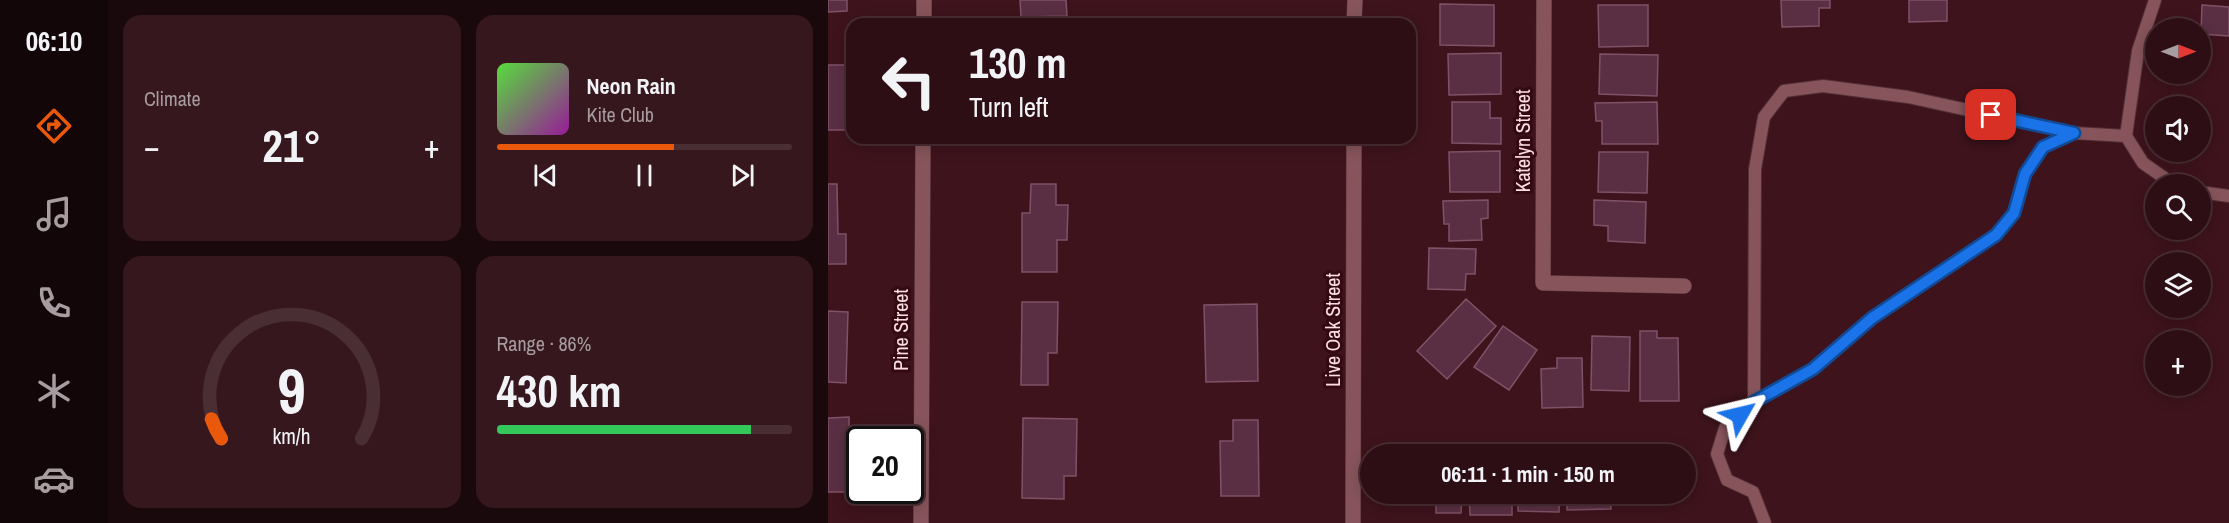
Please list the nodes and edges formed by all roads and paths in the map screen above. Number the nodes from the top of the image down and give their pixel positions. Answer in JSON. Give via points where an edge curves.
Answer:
{"nodes":[{"id":1,"x":924,"y":0,"type":"edge"},
{"id":2,"x":1354,"y":0,"type":"edge"},
{"id":3,"x":1544,"y":0,"type":"edge"},
{"id":4,"x":2155,"y":0,"type":"edge"},
{"id":5,"x":924,"y":18,"type":"edge"},
{"id":6,"x":1354,"y":18,"type":"edge"},
{"id":7,"x":2074,"y":133,"type":"junction"},
{"id":8,"x":2126,"y":136,"type":"junction"},
{"id":9,"x":923,"y":144,"type":"edge"},
{"id":10,"x":1354,"y":144,"type":"edge"},
{"id":11,"x":2159,"y":174,"type":"edge"},
{"id":12,"x":2211,"y":194,"type":"edge"},
{"id":13,"x":2229,"y":196,"type":"edge"},
{"id":14,"x":1684,"y":286,"type":"dead end"},
{"id":15,"x":1754,"y":402,"type":"junction"},
{"id":16,"x":921,"y":523,"type":"edge"},
{"id":17,"x":1353,"y":523,"type":"edge"},
{"id":18,"x":1765,"y":523,"type":"edge"}],
"edges":[{"from":1,"to":5,"type":"street"},
{"from":2,"to":6,"type":"street"},
{"from":3,"to":14,"type":"street","name":"Katelyn Street","via":[[1543,283]]},
{"from":4,"to":8,"type":"lane","via":[[2138,51]]},
{"from":7,"to":8,"type":"lane"},
{"from":7,"to":15,"type":"lane","via":[[2043,147],[2025,174],[2014,213],[1996,235],[1872,318],[1813,369]]},
{"from":7,"to":15,"type":"lane","via":[[1908,97],[1823,86],[1784,91],[1764,117],[1755,169]]},
{"from":8,"to":11,"type":"lane","via":[[2143,163]]},
{"from":9,"to":16,"type":"street","name":"Pine Street"},
{"from":10,"to":17,"type":"street","name":"Live Oak Street"},
{"from":12,"to":13,"type":"lane"},
{"from":15,"to":18,"type":"lane","via":[[1725,428],[1717,454],[1727,480],[1753,492]]}]}
